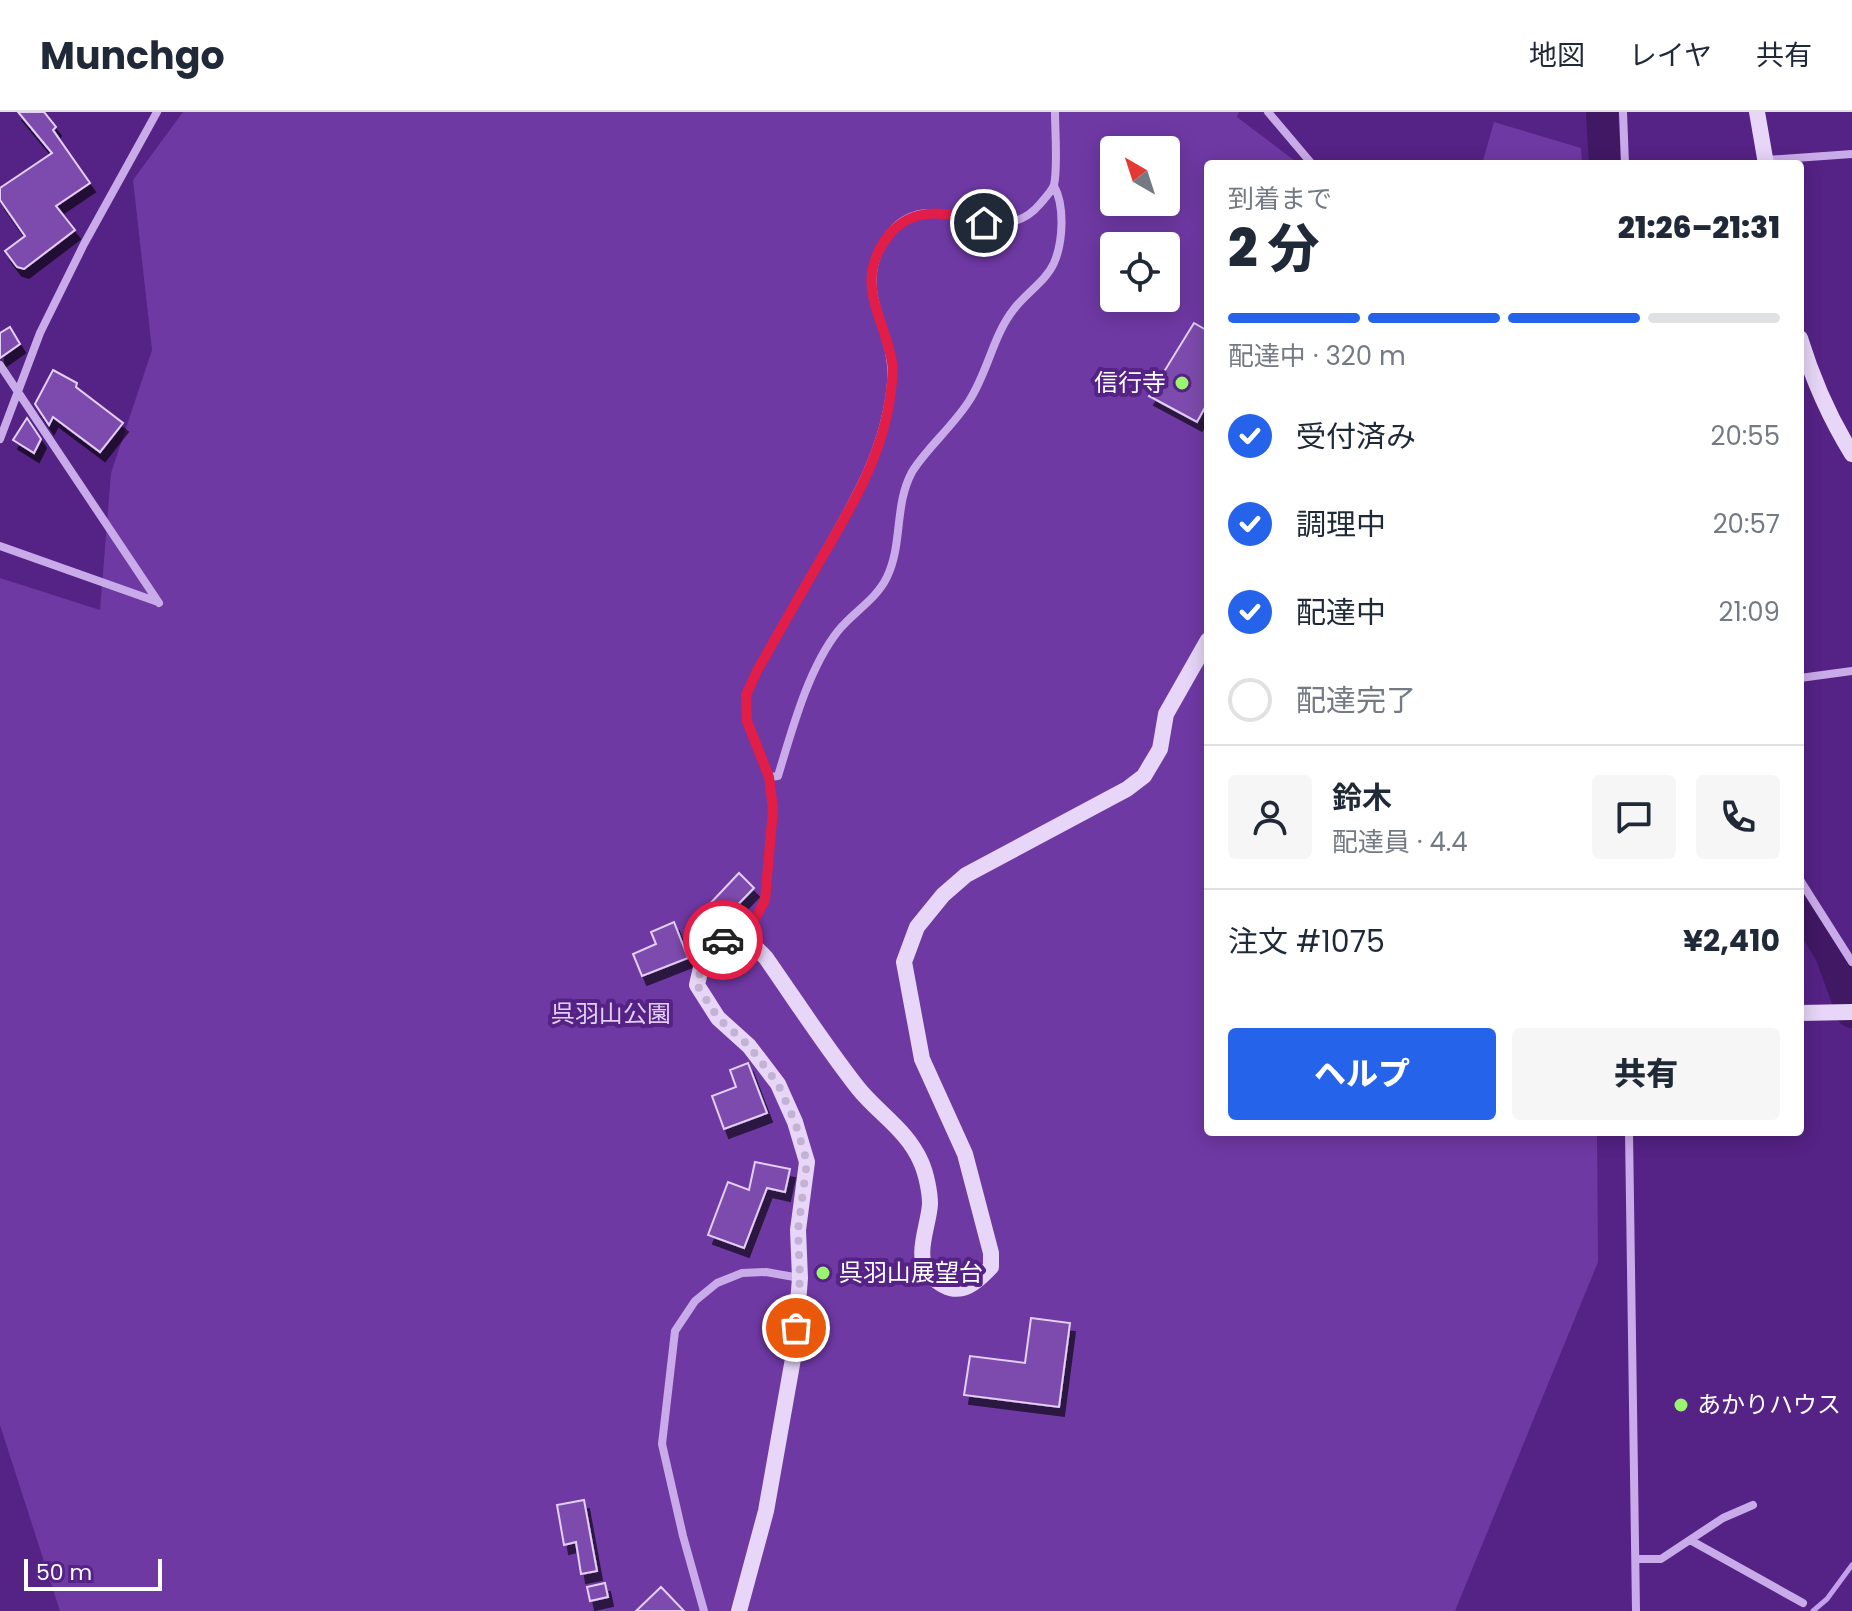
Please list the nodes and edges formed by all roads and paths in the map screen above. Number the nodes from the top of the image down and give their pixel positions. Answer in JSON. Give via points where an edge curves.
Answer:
{"nodes":[{"id":1,"x":157,"y":112,"type":"edge"},
{"id":2,"x":1055,"y":112,"type":"edge"},
{"id":3,"x":1268,"y":112,"type":"edge"},
{"id":4,"x":1623,"y":112,"type":"edge"},
{"id":5,"x":1757,"y":112,"type":"edge"},
{"id":6,"x":1852,"y":154,"type":"edge"},
{"id":7,"x":1309,"y":160,"type":"edge"},
{"id":8,"x":1625,"y":160,"type":"edge"},
{"id":9,"x":1765,"y":160,"type":"edge"},
{"id":10,"x":1787,"y":160,"type":"edge"},
{"id":11,"x":1054,"y":186,"type":"junction"},
{"id":12,"x":1804,"y":351,"type":"edge"},
{"id":13,"x":0,"y":365,"type":"edge"},
{"id":14,"x":18,"y":390,"type":"junction"},
{"id":15,"x":0,"y":439,"type":"edge"},
{"id":16,"x":1852,"y":454,"type":"edge"},
{"id":17,"x":0,"y":546,"type":"edge"},
{"id":18,"x":1204,"y":647,"type":"edge"},
{"id":19,"x":1852,"y":671,"type":"edge"},
{"id":20,"x":1804,"y":677,"type":"edge"},
{"id":21,"x":769,"y":777,"type":"junction"},
{"id":22,"x":1804,"y":886,"type":"edge"},
{"id":23,"x":744,"y":939,"type":"junction"},
{"id":24,"x":1852,"y":962,"type":"edge"},
{"id":25,"x":1852,"y":1012,"type":"edge"},
{"id":26,"x":1804,"y":1013,"type":"edge"},
{"id":27,"x":1629,"y":1136,"type":"edge"},
{"id":28,"x":800,"y":1278,"type":"junction"},
{"id":29,"x":1753,"y":1505,"type":"dead end"},
{"id":30,"x":1690,"y":1540,"type":"junction"},
{"id":31,"x":1636,"y":1559,"type":"junction"},
{"id":32,"x":1803,"y":1603,"type":"dead end"},
{"id":33,"x":704,"y":1611,"type":"edge"},
{"id":34,"x":739,"y":1611,"type":"edge"},
{"id":35,"x":1636,"y":1611,"type":"edge"}],
"edges":[{"from":1,"to":14,"type":"street","via":[[90,232]]},
{"from":2,"to":11,"type":"street"},
{"from":3,"to":7,"type":"street"},
{"from":4,"to":8,"type":"street"},
{"from":5,"to":9,"type":"street"},
{"from":6,"to":10,"type":"street"},
{"from":11,"to":21,"type":"street","via":[[1060,238],[1053,264],[1002,327],[970,401],[913,470],[903,493],[886,580],[822,656],[778,776]]},
{"from":11,"to":21,"type":"street","via":[[1037,208],[1007,225],[928,212],[902,222],[887,237],[871,272],[874,309],[893,364],[881,438],[857,497],[746,695],[747,721]]},
{"from":12,"to":16,"type":"street","via":[[1814,382]]},
{"from":13,"to":14,"type":"street"},
{"from":14,"to":15,"type":"street"},
{"from":14,"to":17,"type":"street","via":[[159,603]]},
{"from":18,"to":23,"type":"street","via":[[1166,714],[1160,749],[1144,776],[966,875],[917,927],[904,962],[922,1059],[965,1154],[991,1253],[991,1267],[975,1283],[958,1290],[927,1272],[922,1255],[930,1202],[922,1164],[907,1138],[860,1090],[766,958]]},
{"from":19,"to":20,"type":"street"},
{"from":21,"to":23,"type":"street","via":[[773,809],[765,900]]},
{"from":22,"to":24,"type":"street"},
{"from":23,"to":28,"type":"street","via":[[721,940],[703,959],[697,985],[718,1018],[749,1046],[778,1084],[795,1122],[807,1162],[798,1230]]},
{"from":25,"to":26,"type":"street"},
{"from":27,"to":31,"type":"street"},
{"from":28,"to":33,"type":"street","via":[[742,1273],[717,1283],[695,1301],[675,1331],[662,1444]]},
{"from":28,"to":34,"type":"street","via":[[794,1353],[766,1511]]},
{"from":29,"to":30,"type":"street"},
{"from":30,"to":31,"type":"street","via":[[1661,1559]]},
{"from":30,"to":32,"type":"street"},
{"from":31,"to":35,"type":"street"}]}
